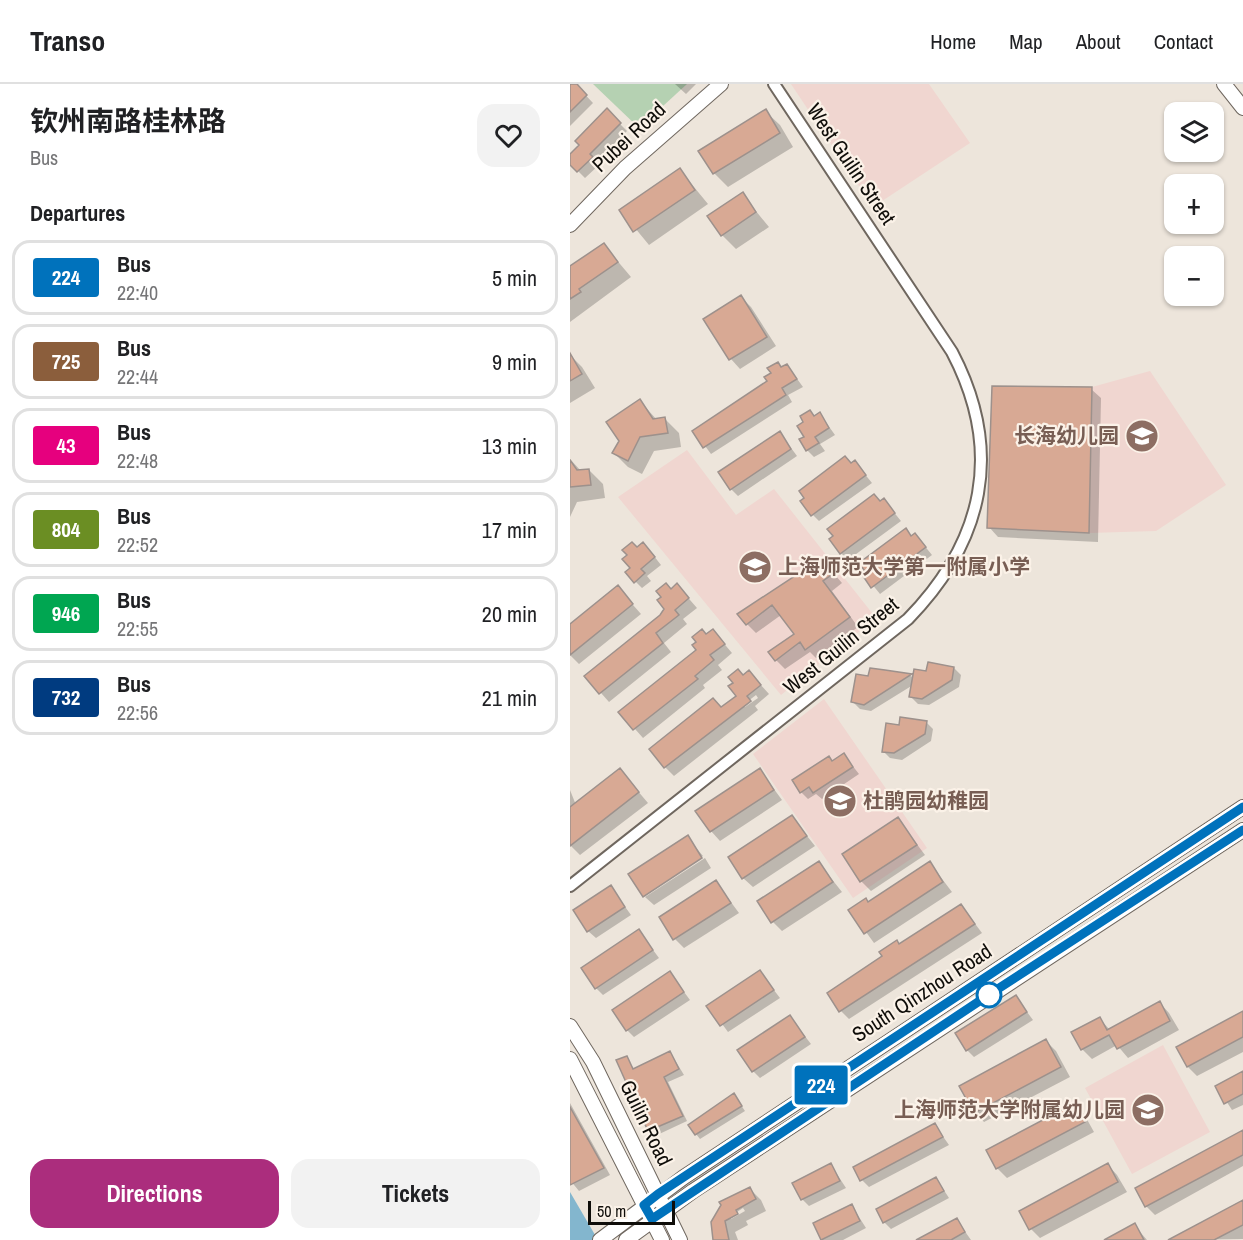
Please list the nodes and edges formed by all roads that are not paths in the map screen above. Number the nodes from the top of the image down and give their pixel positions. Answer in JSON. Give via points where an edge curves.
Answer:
{"nodes":[{"id":1,"x":721,"y":84,"type":"edge"},
{"id":2,"x":774,"y":84,"type":"edge"},
{"id":3,"x":1224,"y":84,"type":"edge"},
{"id":4,"x":1243,"y":108,"type":"edge"},
{"id":5,"x":570,"y":225,"type":"edge"},
{"id":6,"x":1243,"y":807,"type":"edge"},
{"id":7,"x":1243,"y":830,"type":"edge"},
{"id":8,"x":570,"y":886,"type":"edge"},
{"id":9,"x":570,"y":1026,"type":"edge"},
{"id":10,"x":570,"y":1059,"type":"edge"},
{"id":11,"x":658,"y":1194,"type":"junction"},
{"id":12,"x":644,"y":1205,"type":"junction"},
{"id":13,"x":665,"y":1209,"type":"junction"},
{"id":14,"x":652,"y":1219,"type":"junction"},
{"id":15,"x":601,"y":1239,"type":"edge"},
{"id":16,"x":626,"y":1240,"type":"edge"},
{"id":17,"x":662,"y":1240,"type":"edge"},
{"id":18,"x":680,"y":1240,"type":"edge"}],
"edges":[{"from":1,"to":5,"type":"street","name":"Pubei Road","via":[[626,168]]},
{"from":2,"to":8,"type":"street","name":"West Guilin Street","via":[[964,375],[980,432],[979,494],[973,522],[947,573],[908,619]]},
{"from":3,"to":4,"type":"street"},
{"from":6,"to":11,"type":"street","name":"South Qinzhou Road"},
{"from":7,"to":13,"type":"street","name":"South Qinzhou Road"},
{"from":9,"to":11,"type":"street","name":"Guilin Road","via":[[593,1062]]},
{"from":10,"to":12,"type":"street","name":"Guilin Road"},
{"from":11,"to":12,"type":"street","name":"South Qinzhou Road"},
{"from":11,"to":13,"type":"street","name":"Guilin Road"},
{"from":12,"to":14,"type":"street","name":"Guilin Road"},
{"from":12,"to":15,"type":"street","name":"South Qinzhou Road"},
{"from":13,"to":14,"type":"street","name":"South Qinzhou Road"},
{"from":13,"to":18,"type":"street","name":"Guilin Road"},
{"from":14,"to":16,"type":"street","name":"South Qinzhou Road"},
{"from":14,"to":17,"type":"street","name":"Guilin Road"}]}
